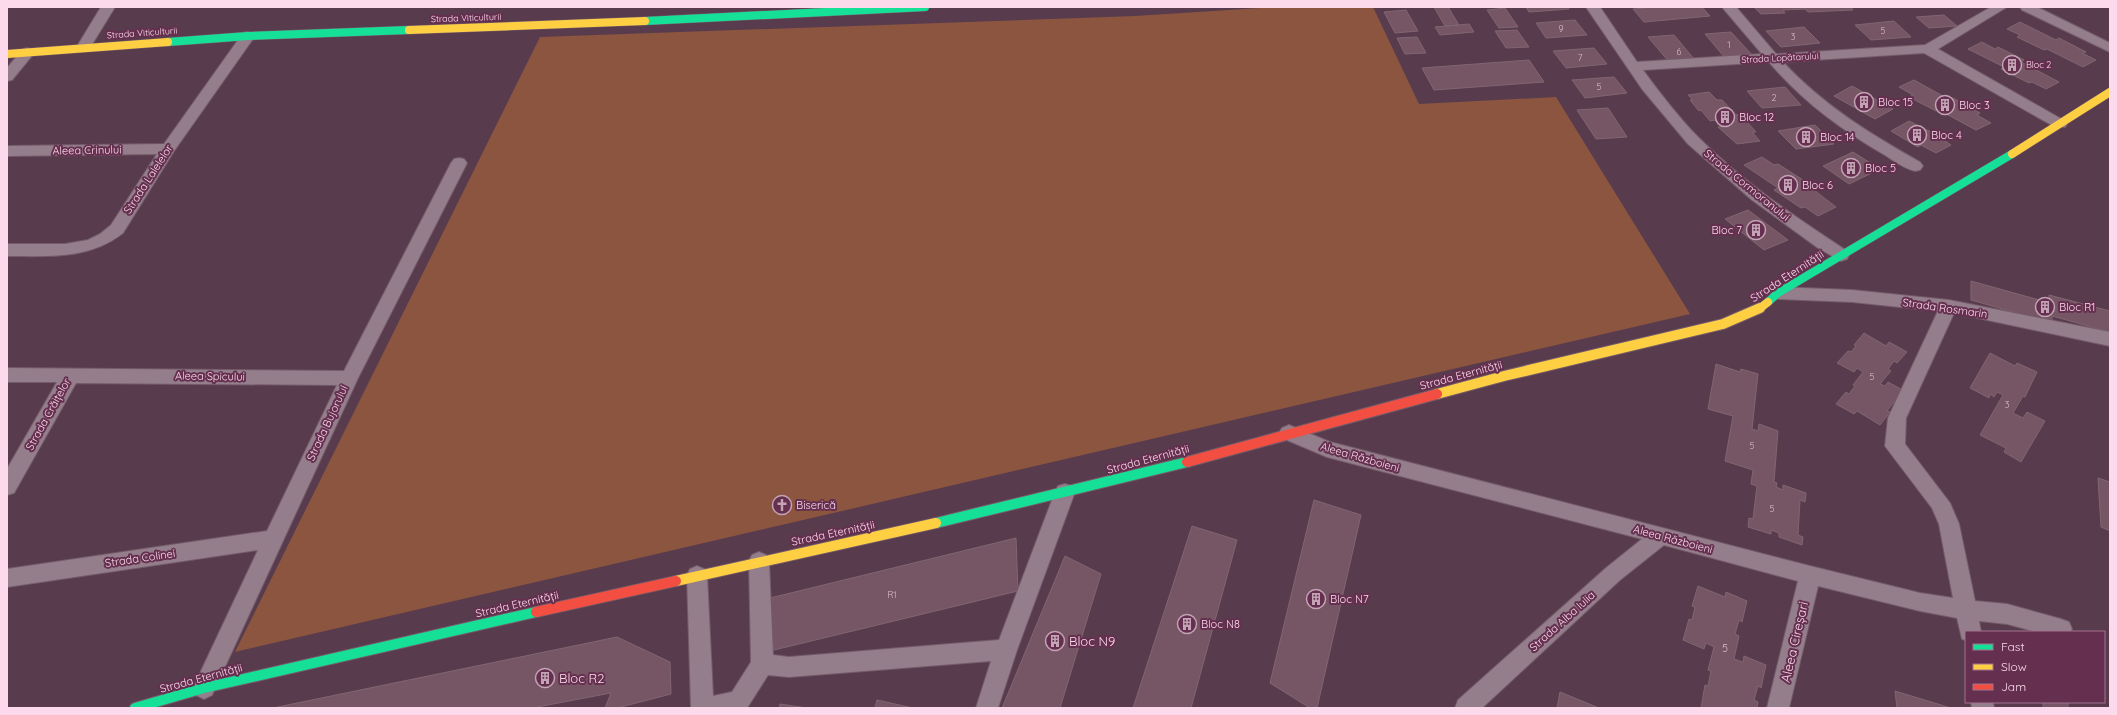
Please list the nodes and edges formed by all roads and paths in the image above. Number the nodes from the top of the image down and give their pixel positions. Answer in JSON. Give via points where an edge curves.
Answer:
{"nodes":[{"id":1,"x":108,"y":7,"type":"edge"},
{"id":2,"x":925,"y":7,"type":"edge"},
{"id":3,"x":1593,"y":7,"type":"edge"},
{"id":4,"x":1729,"y":7,"type":"edge"},
{"id":5,"x":2000,"y":7,"type":"edge"},
{"id":6,"x":2027,"y":7,"type":"edge"},
{"id":7,"x":248,"y":36,"type":"junction"},
{"id":8,"x":83,"y":48,"type":"junction"},
{"id":9,"x":2110,"y":48,"type":"edge"},
{"id":10,"x":1927,"y":49,"type":"junction"},
{"id":11,"x":28,"y":52,"type":"junction"},
{"id":12,"x":7,"y":54,"type":"edge"},
{"id":13,"x":1774,"y":58,"type":"junction"},
{"id":14,"x":1633,"y":66,"type":"junction"},
{"id":15,"x":7,"y":77,"type":"edge"},
{"id":16,"x":2110,"y":92,"type":"edge"},
{"id":17,"x":2060,"y":124,"type":"junction"},
{"id":18,"x":168,"y":149,"type":"junction"},
{"id":19,"x":7,"y":151,"type":"edge"},
{"id":20,"x":459,"y":163,"type":"dead end"},
{"id":21,"x":1915,"y":166,"type":"dead end"},
{"id":22,"x":7,"y":250,"type":"edge"},
{"id":23,"x":1841,"y":255,"type":"junction"},
{"id":24,"x":1778,"y":293,"type":"junction"},
{"id":25,"x":1949,"y":306,"type":"junction"},
{"id":26,"x":2110,"y":339,"type":"edge"},
{"id":27,"x":7,"y":375,"type":"edge"},
{"id":28,"x":71,"y":375,"type":"junction"},
{"id":29,"x":349,"y":378,"type":"junction"},
{"id":30,"x":1289,"y":433,"type":"junction"},
{"id":31,"x":7,"y":487,"type":"edge"},
{"id":32,"x":1065,"y":492,"type":"junction"},
{"id":33,"x":1660,"y":536,"type":"junction"},
{"id":34,"x":272,"y":539,"type":"junction"},
{"id":35,"x":759,"y":561,"type":"junction"},
{"id":36,"x":1810,"y":575,"type":"junction"},
{"id":37,"x":697,"y":576,"type":"junction"},
{"id":38,"x":7,"y":578,"type":"edge"},
{"id":39,"x":1966,"y":610,"type":"junction"},
{"id":40,"x":2061,"y":629,"type":"dead end"},
{"id":41,"x":1970,"y":631,"type":"edge"},
{"id":42,"x":1006,"y":650,"type":"junction"},
{"id":43,"x":762,"y":664,"type":"junction"},
{"id":44,"x":204,"y":688,"type":"junction"},
{"id":45,"x":135,"y":708,"type":"edge"},
{"id":46,"x":702,"y":708,"type":"edge"},
{"id":47,"x":705,"y":708,"type":"edge"},
{"id":48,"x":987,"y":708,"type":"edge"},
{"id":49,"x":1466,"y":708,"type":"edge"},
{"id":50,"x":1778,"y":708,"type":"edge"}],
"edges":[{"from":1,"to":8,"type":"street"},
{"from":2,"to":7,"type":"street","name":"Strada Viticulturii","via":[[664,21]]},
{"from":3,"to":14,"type":"street","name":"Strada Cormoranului"},
{"from":4,"to":13,"type":"street"},
{"from":5,"to":10,"type":"street","name":"Strada Lopătarului"},
{"from":6,"to":9,"type":"street"},
{"from":7,"to":8,"type":"street","name":"Strada Viticulturii"},
{"from":7,"to":18,"type":"street","name":"Strada Lalelelor"},
{"from":8,"to":11,"type":"street","name":"Strada Viticulturii"},
{"from":10,"to":13,"type":"street","name":"Strada Lopătarului"},
{"from":10,"to":17,"type":"street"},
{"from":11,"to":12,"type":"street","name":"Strada Viticulturii"},
{"from":11,"to":15,"type":"street"},
{"from":13,"to":14,"type":"street","name":"Strada Lopătarului"},
{"from":13,"to":21,"type":"street","via":[[1803,90],[1851,129]]},
{"from":14,"to":23,"type":"street","name":"Strada Cormoranului","via":[[1657,99],[1710,157]]},
{"from":16,"to":17,"type":"street","name":"Strada Eternității"},
{"from":17,"to":23,"type":"street","name":"Strada Eternității","via":[[1978,176]]},
{"from":18,"to":19,"type":"street","name":"Aleea Crinului"},
{"from":18,"to":22,"type":"street","name":"Strada Lalelelor","via":[[117,229],[109,236],[89,246],[76,248]]},
{"from":20,"to":29,"type":"street","name":"Strada Bujorului"},
{"from":23,"to":24,"type":"street","name":"Strada Eternității"},
{"from":24,"to":25,"type":"street","name":"Strada Rosmarin","via":[[1852,296]]},
{"from":24,"to":30,"type":"street","name":"Strada Eternității","via":[[1757,311],[1723,324],[1504,376]]},
{"from":25,"to":26,"type":"street","name":"Strada Rosmarin"},
{"from":25,"to":39,"type":"street","via":[[1897,418],[1894,434],[1895,446],[1940,503],[1949,524]]},
{"from":27,"to":28,"type":"street","name":"Strada Crăițelor"},
{"from":28,"to":29,"type":"street","name":"Aleea Spicului"},
{"from":28,"to":31,"type":"street","name":"Strada Crăițelor"},
{"from":29,"to":34,"type":"street","name":"Strada Bujorului"},
{"from":30,"to":32,"type":"street","name":"Strada Eternității","via":[[1148,473]]},
{"from":30,"to":33,"type":"street","name":"Aleea Războieni","via":[[1327,449]]},
{"from":32,"to":35,"type":"street","name":"Strada Eternității","via":[[849,543]]},
{"from":32,"to":42,"type":"street"},
{"from":33,"to":36,"type":"street","name":"Aleea Războieni"},
{"from":33,"to":49,"type":"street","name":"Strada Alba Iulia","via":[[1613,574]]},
{"from":34,"to":38,"type":"street","name":"Strada Colinei"},
{"from":34,"to":44,"type":"street","name":"Strada Bujorului"},
{"from":35,"to":37,"type":"street","name":"Strada Eternității"},
{"from":35,"to":43,"type":"street"},
{"from":36,"to":39,"type":"street","name":"Aleea Războieni","via":[[1920,602]]},
{"from":36,"to":50,"type":"street","name":"Aleea Cireșari"},
{"from":37,"to":44,"type":"street","name":"Strada Eternității"},
{"from":37,"to":46,"type":"street"},
{"from":39,"to":40,"type":"street","name":"Aleea Războieni","via":[[2007,614]]},
{"from":39,"to":41,"type":"street"},
{"from":42,"to":43,"type":"street","via":[[789,667]]},
{"from":42,"to":48,"type":"street"},
{"from":43,"to":47,"type":"street","via":[[739,701]]},
{"from":44,"to":45,"type":"street","name":"Strada Eternității"}]}
